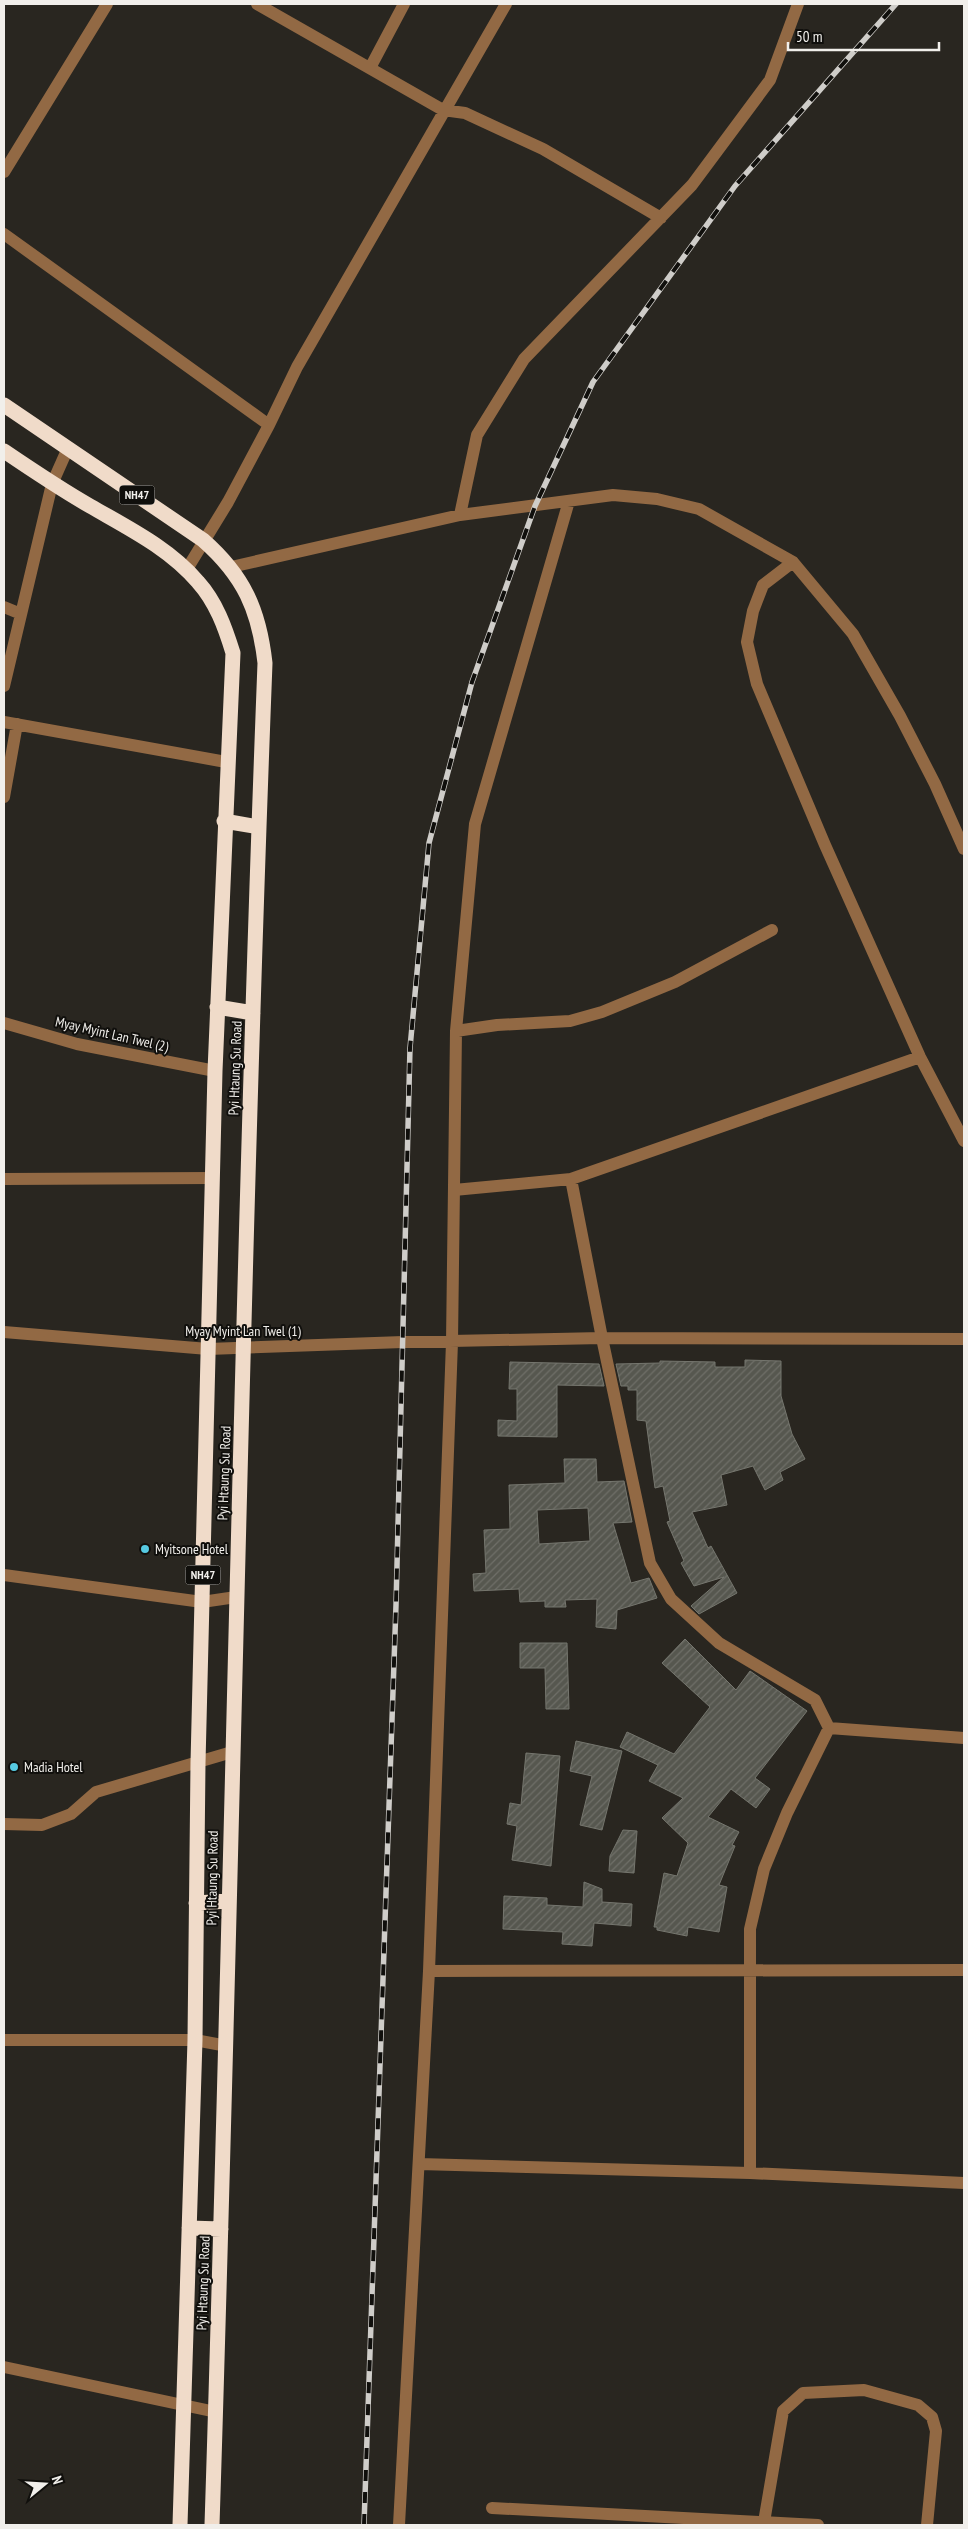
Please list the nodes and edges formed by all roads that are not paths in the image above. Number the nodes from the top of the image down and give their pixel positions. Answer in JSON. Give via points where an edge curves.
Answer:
{"nodes":[{"id":1,"x":107,"y":4,"type":"edge"},
{"id":2,"x":257,"y":4,"type":"edge"},
{"id":3,"x":404,"y":4,"type":"edge"},
{"id":4,"x":506,"y":4,"type":"edge"},
{"id":5,"x":798,"y":4,"type":"edge"},
{"id":6,"x":370,"y":68,"type":"junction"},
{"id":7,"x":444,"y":110,"type":"junction"},
{"id":8,"x":4,"y":172,"type":"edge"},
{"id":9,"x":661,"y":218,"type":"junction"},
{"id":10,"x":5,"y":239,"type":"edge"},
{"id":11,"x":4,"y":405,"type":"edge"},
{"id":12,"x":269,"y":426,"type":"junction"},
{"id":13,"x":68,"y":448,"type":"junction"},
{"id":14,"x":4,"y":451,"type":"edge"},
{"id":15,"x":52,"y":484,"type":"junction"},
{"id":16,"x":569,"y":501,"type":"junction"},
{"id":17,"x":460,"y":515,"type":"junction"},
{"id":18,"x":203,"y":540,"type":"junction"},
{"id":19,"x":793,"y":562,"type":"junction"},
{"id":20,"x":231,"y":567,"type":"junction"},
{"id":21,"x":187,"y":569,"type":"junction"},
{"id":22,"x":4,"y":607,"type":"edge"},
{"id":23,"x":21,"y":614,"type":"junction"},
{"id":24,"x":4,"y":686,"type":"edge"},
{"id":25,"x":4,"y":722,"type":"edge"},
{"id":26,"x":17,"y":724,"type":"junction"},
{"id":27,"x":226,"y":762,"type":"junction"},
{"id":28,"x":4,"y":797,"type":"edge"},
{"id":29,"x":224,"y":821,"type":"junction"},
{"id":30,"x":259,"y":827,"type":"junction"},
{"id":31,"x":964,"y":849,"type":"edge"},
{"id":32,"x":772,"y":930,"type":"dead end"},
{"id":33,"x":217,"y":1007,"type":"junction"},
{"id":34,"x":253,"y":1012,"type":"junction"},
{"id":35,"x":4,"y":1022,"type":"edge"},
{"id":36,"x":456,"y":1031,"type":"junction"},
{"id":37,"x":920,"y":1057,"type":"junction"},
{"id":38,"x":214,"y":1071,"type":"junction"},
{"id":39,"x":964,"y":1141,"type":"edge"},
{"id":40,"x":212,"y":1178,"type":"junction"},
{"id":41,"x":4,"y":1179,"type":"edge"},
{"id":42,"x":571,"y":1179,"type":"junction"},
{"id":43,"x":454,"y":1190,"type":"junction"},
{"id":44,"x":4,"y":1332,"type":"edge"},
{"id":45,"x":602,"y":1338,"type":"junction"},
{"id":46,"x":964,"y":1338,"type":"edge"},
{"id":47,"x":452,"y":1342,"type":"junction"},
{"id":48,"x":244,"y":1348,"type":"junction"},
{"id":49,"x":208,"y":1349,"type":"junction"},
{"id":50,"x":4,"y":1574,"type":"edge"},
{"id":51,"x":236,"y":1598,"type":"junction"},
{"id":52,"x":202,"y":1602,"type":"junction"},
{"id":53,"x":829,"y":1728,"type":"junction"},
{"id":54,"x":964,"y":1738,"type":"edge"},
{"id":55,"x":232,"y":1752,"type":"junction"},
{"id":56,"x":198,"y":1763,"type":"junction"},
{"id":57,"x":4,"y":1824,"type":"edge"},
{"id":58,"x":228,"y":1901,"type":"junction"},
{"id":59,"x":196,"y":1902,"type":"junction"},
{"id":60,"x":750,"y":1969,"type":"junction"},
{"id":61,"x":964,"y":1970,"type":"edge"},
{"id":62,"x":429,"y":1972,"type":"junction"},
{"id":63,"x":4,"y":2040,"type":"edge"},
{"id":64,"x":195,"y":2040,"type":"junction"},
{"id":65,"x":227,"y":2046,"type":"junction"},
{"id":66,"x":419,"y":2164,"type":"junction"},
{"id":67,"x":750,"y":2173,"type":"junction"},
{"id":68,"x":964,"y":2183,"type":"edge"},
{"id":69,"x":189,"y":2228,"type":"junction"},
{"id":70,"x":221,"y":2229,"type":"junction"},
{"id":71,"x":4,"y":2368,"type":"edge"},
{"id":72,"x":184,"y":2406,"type":"junction"},
{"id":73,"x":216,"y":2412,"type":"junction"},
{"id":74,"x":492,"y":2508,"type":"dead end"},
{"id":75,"x":764,"y":2522,"type":"junction"},
{"id":76,"x":180,"y":2525,"type":"edge"},
{"id":77,"x":212,"y":2525,"type":"edge"},
{"id":78,"x":400,"y":2525,"type":"edge"},
{"id":79,"x":818,"y":2525,"type":"edge"},
{"id":80,"x":927,"y":2525,"type":"edge"}],
"edges":[{"from":1,"to":8,"type":"street"},
{"from":2,"to":6,"type":"street"},
{"from":3,"to":6,"type":"street"},
{"from":4,"to":7,"type":"street"},
{"from":5,"to":9,"type":"street","via":[[770,80],[692,185]]},
{"from":6,"to":7,"type":"street"},
{"from":7,"to":9,"type":"street","via":[[465,113],[542,149]]},
{"from":7,"to":12,"type":"street","via":[[297,367]]},
{"from":9,"to":17,"type":"street","via":[[524,359],[477,435]]},
{"from":10,"to":12,"type":"street"},
{"from":11,"to":13,"type":"highway","number":"NH47"},
{"from":12,"to":18,"type":"street","via":[[228,502]]},
{"from":13,"to":15,"type":"street"},
{"from":13,"to":18,"type":"highway","number":"NH47"},
{"from":14,"to":15,"type":"highway","number":"NH47"},
{"from":15,"to":21,"type":"highway","number":"NH47","via":[[158,547]]},
{"from":15,"to":23,"type":"street"},
{"from":16,"to":17,"type":"street"},
{"from":16,"to":19,"type":"street","via":[[613,495],[656,499],[699,509]]},
{"from":16,"to":36,"type":"street","via":[[475,824]]},
{"from":17,"to":20,"type":"street"},
{"from":18,"to":20,"type":"highway","number":"NH47"},
{"from":18,"to":21,"type":"street"},
{"from":19,"to":31,"type":"street","via":[[853,634],[900,716]]},
{"from":19,"to":37,"type":"street","via":[[764,585],[753,611],[747,642],[757,684]]},
{"from":20,"to":30,"type":"highway","name":"Pyi Htaung Su Road","number":"NH47","via":[[252,604],[262,631],[265,663]]},
{"from":21,"to":27,"type":"highway","name":"Pyi Htaung Su Road","number":"NH47","via":[[210,598],[225,625],[233,653]]},
{"from":22,"to":23,"type":"street"},
{"from":23,"to":24,"type":"street"},
{"from":25,"to":26,"type":"street"},
{"from":26,"to":27,"type":"street"},
{"from":26,"to":28,"type":"street"},
{"from":27,"to":29,"type":"highway","name":"Pyi Htaung Su Road","number":"NH47"},
{"from":29,"to":30,"type":"highway"},
{"from":29,"to":33,"type":"highway","name":"Pyi Htaung Su Road","number":"NH47"},
{"from":30,"to":34,"type":"highway","name":"Pyi Htaung Su Road","number":"NH47"},
{"from":32,"to":36,"type":"street","via":[[675,982],[602,1012],[570,1021]]},
{"from":33,"to":34,"type":"highway"},
{"from":33,"to":38,"type":"highway","name":"Pyi Htaung Su Road","number":"NH47"},
{"from":34,"to":48,"type":"highway","name":"Pyi Htaung Su Road","number":"NH47"},
{"from":35,"to":38,"type":"street","name":"Myay Myint Lan Twel (2)","via":[[77,1044]]},
{"from":36,"to":43,"type":"street"},
{"from":37,"to":39,"type":"street"},
{"from":37,"to":42,"type":"street"},
{"from":38,"to":40,"type":"highway","name":"Pyi Htaung Su Road","number":"NH47"},
{"from":40,"to":41,"type":"street"},
{"from":40,"to":49,"type":"highway","name":"Pyi Htaung Su Road","number":"NH47"},
{"from":42,"to":43,"type":"street"},
{"from":42,"to":45,"type":"street"},
{"from":43,"to":47,"type":"street"},
{"from":44,"to":49,"type":"street","name":"Myay Myint Lan Twel (1)"},
{"from":45,"to":46,"type":"street","name":"Myay Myint Lan Twel (1)"},
{"from":45,"to":47,"type":"street","name":"Myay Myint Lan Twel (1)"},
{"from":45,"to":53,"type":"street","via":[[650,1564],[671,1599],[719,1643],[815,1700]]},
{"from":47,"to":48,"type":"street","name":"Myay Myint Lan Twel (1)"},
{"from":47,"to":62,"type":"street"},
{"from":48,"to":49,"type":"street","name":"Myay Myint Lan Twel (1)"},
{"from":48,"to":51,"type":"highway","name":"Pyi Htaung Su Road","number":"NH47"},
{"from":49,"to":52,"type":"highway","name":"Pyi Htaung Su Road","number":"NH47"},
{"from":50,"to":52,"type":"street"},
{"from":51,"to":52,"type":"street"},
{"from":51,"to":55,"type":"highway","name":"Pyi Htaung Su Road","number":"NH47"},
{"from":52,"to":56,"type":"highway","name":"Pyi Htaung Su Road","number":"NH47"},
{"from":53,"to":54,"type":"street"},
{"from":53,"to":60,"type":"street","via":[[764,1869],[750,1929]]},
{"from":55,"to":56,"type":"street"},
{"from":55,"to":58,"type":"highway","name":"Pyi Htaung Su Road","number":"NH47"},
{"from":56,"to":57,"type":"street","via":[[96,1792],[71,1814],[42,1825]]},
{"from":56,"to":59,"type":"highway","name":"Pyi Htaung Su Road","number":"NH47"},
{"from":58,"to":59,"type":"highway"},
{"from":58,"to":65,"type":"highway","name":"Pyi Htaung Su Road","number":"NH47"},
{"from":59,"to":64,"type":"highway","name":"Pyi Htaung Su Road","number":"NH47"},
{"from":60,"to":61,"type":"street"},
{"from":60,"to":62,"type":"street"},
{"from":60,"to":67,"type":"street"},
{"from":62,"to":66,"type":"street"},
{"from":63,"to":64,"type":"street"},
{"from":64,"to":65,"type":"street"},
{"from":64,"to":69,"type":"highway","name":"Pyi Htaung Su Road","number":"NH47"},
{"from":65,"to":70,"type":"highway","name":"Pyi Htaung Su Road","number":"NH47"},
{"from":66,"to":67,"type":"street"},
{"from":66,"to":78,"type":"street"},
{"from":67,"to":68,"type":"street"},
{"from":69,"to":70,"type":"highway"},
{"from":69,"to":72,"type":"highway","name":"Pyi Htaung Su Road","number":"NH47"},
{"from":70,"to":73,"type":"highway","name":"Pyi Htaung Su Road","number":"NH47"},
{"from":71,"to":72,"type":"street"},
{"from":72,"to":73,"type":"street"},
{"from":72,"to":76,"type":"highway","name":"Pyi Htaung Su Road","number":"NH47"},
{"from":73,"to":77,"type":"highway","name":"Pyi Htaung Su Road","number":"NH47"},
{"from":74,"to":75,"type":"street"},
{"from":75,"to":79,"type":"street"},
{"from":75,"to":80,"type":"street","via":[[784,2411],[803,2393],[864,2390],[918,2405],[932,2417],[936,2431]]}]}
